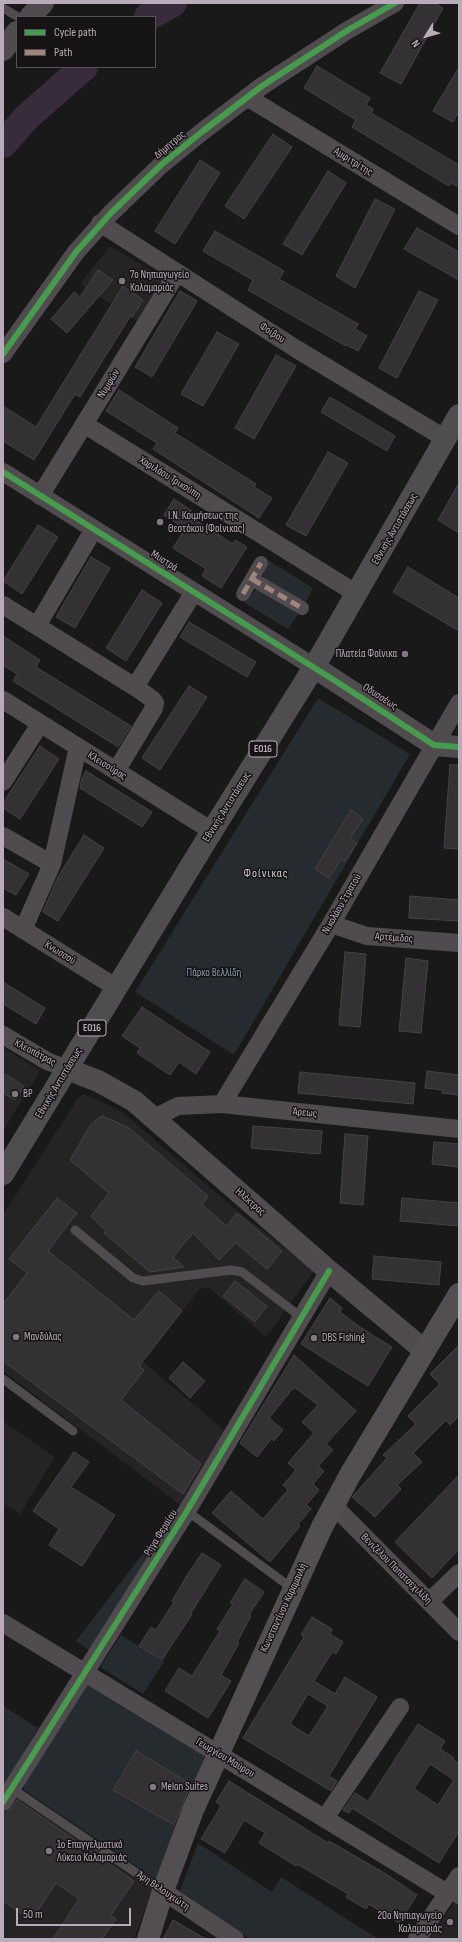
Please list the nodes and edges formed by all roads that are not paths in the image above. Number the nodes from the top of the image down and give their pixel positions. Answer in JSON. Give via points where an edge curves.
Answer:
{"nodes":[{"id":1,"x":43,"y":3,"type":"edge"},
{"id":2,"x":395,"y":3,"type":"edge"},
{"id":3,"x":3,"y":8,"type":"edge"},
{"id":4,"x":16,"y":16,"type":"edge"},
{"id":5,"x":31,"y":16,"type":"edge"},
{"id":6,"x":16,"y":33,"type":"edge"},
{"id":7,"x":3,"y":50,"type":"edge"},
{"id":8,"x":247,"y":97,"type":"junction"},
{"id":9,"x":100,"y":223,"type":"junction"},
{"id":10,"x":459,"y":226,"type":"edge"},
{"id":11,"x":177,"y":273,"type":"junction"},
{"id":12,"x":3,"y":354,"type":"edge"},
{"id":13,"x":459,"y":415,"type":"edge"},
{"id":14,"x":84,"y":424,"type":"junction"},
{"id":15,"x":446,"y":438,"type":"junction"},
{"id":16,"x":3,"y":472,"type":"edge"},
{"id":17,"x":40,"y":496,"type":"junction"},
{"id":18,"x":94,"y":529,"type":"junction"},
{"id":19,"x":261,"y":563,"type":"dead end"},
{"id":20,"x":252,"y":579,"type":"junction"},
{"id":21,"x":194,"y":592,"type":"junction"},
{"id":22,"x":243,"y":594,"type":"dead end"},
{"id":23,"x":357,"y":594,"type":"junction"},
{"id":24,"x":3,"y":605,"type":"edge"},
{"id":25,"x":302,"y":608,"type":"dead end"},
{"id":26,"x":37,"y":626,"type":"junction"},
{"id":27,"x":314,"y":667,"type":"junction"},
{"id":28,"x":135,"y":687,"type":"junction"},
{"id":29,"x":3,"y":700,"type":"edge"},
{"id":30,"x":459,"y":703,"type":"edge"},
{"id":31,"x":40,"y":724,"type":"junction"},
{"id":32,"x":434,"y":745,"type":"junction"},
{"id":33,"x":78,"y":747,"type":"junction"},
{"id":34,"x":459,"y":747,"type":"edge"},
{"id":35,"x":116,"y":771,"type":"junction"},
{"id":36,"x":3,"y":782,"type":"edge"},
{"id":37,"x":212,"y":831,"type":"junction"},
{"id":38,"x":3,"y":836,"type":"edge"},
{"id":39,"x":52,"y":864,"type":"junction"},
{"id":40,"x":3,"y":917,"type":"edge"},
{"id":41,"x":331,"y":924,"type":"junction"},
{"id":42,"x":23,"y":930,"type":"junction"},
{"id":43,"x":459,"y":942,"type":"edge"},
{"id":44,"x":117,"y":988,"type":"junction"},
{"id":45,"x":3,"y":1035,"type":"edge"},
{"id":46,"x":68,"y":1069,"type":"junction"},
{"id":47,"x":222,"y":1104,"type":"junction"},
{"id":48,"x":154,"y":1118,"type":"junction"},
{"id":49,"x":459,"y":1128,"type":"edge"},
{"id":50,"x":3,"y":1174,"type":"edge"},
{"id":51,"x":75,"y":1230,"type":"dead end"},
{"id":52,"x":329,"y":1271,"type":"junction"},
{"id":53,"x":459,"y":1295,"type":"edge"},
{"id":54,"x":301,"y":1317,"type":"junction"},
{"id":55,"x":424,"y":1350,"type":"junction"},
{"id":56,"x":3,"y":1379,"type":"edge"},
{"id":57,"x":73,"y":1431,"type":"dead end"},
{"id":58,"x":333,"y":1505,"type":"junction"},
{"id":59,"x":187,"y":1511,"type":"junction"},
{"id":60,"x":459,"y":1573,"type":"edge"},
{"id":61,"x":293,"y":1589,"type":"junction"},
{"id":62,"x":429,"y":1602,"type":"junction"},
{"id":63,"x":3,"y":1623,"type":"edge"},
{"id":64,"x":459,"y":1632,"type":"edge"},
{"id":65,"x":84,"y":1672,"type":"junction"},
{"id":66,"x":400,"y":1707,"type":"dead end"},
{"id":67,"x":218,"y":1753,"type":"junction"},
{"id":68,"x":7,"y":1795,"type":"edge"},
{"id":69,"x":325,"y":1818,"type":"junction"},
{"id":70,"x":459,"y":1876,"type":"edge"},
{"id":71,"x":163,"y":1891,"type":"junction"},
{"id":72,"x":453,"y":1897,"type":"edge"},
{"id":73,"x":148,"y":1939,"type":"edge"},
{"id":74,"x":235,"y":1939,"type":"edge"},
{"id":75,"x":417,"y":1939,"type":"edge"}],
"edges":[{"from":1,"to":5,"type":"street"},
{"from":2,"to":8,"type":"street","name":"Δήμητρας","via":[[303,58]]},
{"from":3,"to":4,"type":"lane"},
{"from":6,"to":7,"type":"street"},
{"from":8,"to":9,"type":"street","name":"Δήμητρας","via":[[166,161]]},
{"from":8,"to":10,"type":"street","name":"Αμφιτρίτης"},
{"from":9,"to":11,"type":"street","name":"Φοίβου"},
{"from":9,"to":12,"type":"street","name":"Δήμητρας","via":[[56,277]]},
{"from":11,"to":14,"type":"street","name":"Νυμφών"},
{"from":11,"to":15,"type":"street","name":"Φοίβου","via":[[298,350]]},
{"from":13,"to":15,"type":"main road","name":"Εθνικής Αντιστάσεως","number":"ΕΟ16"},
{"from":14,"to":17,"type":"street","name":"Νυμφών"},
{"from":14,"to":23,"type":"street","name":"Χαριλάου Τρικούπη"},
{"from":15,"to":23,"type":"main road","name":"Εθνικής Αντιστάσεως","number":"ΕΟ16"},
{"from":16,"to":17,"type":"street","name":"Μυστρά"},
{"from":17,"to":18,"type":"street","name":"Μυστρά"},
{"from":18,"to":21,"type":"street","name":"Μυστρά"},
{"from":18,"to":26,"type":"street"},
{"from":19,"to":20,"type":"street"},
{"from":20,"to":22,"type":"street"},
{"from":20,"to":25,"type":"street"},
{"from":21,"to":27,"type":"street","name":"Μυστρά"},
{"from":21,"to":28,"type":"street"},
{"from":23,"to":27,"type":"main road","name":"Εθνικής Αντιστάσεως","number":"ΕΟ16"},
{"from":24,"to":26,"type":"street"},
{"from":26,"to":28,"type":"street"},
{"from":27,"to":32,"type":"street","name":"Οδυσσέως"},
{"from":27,"to":37,"type":"main road","name":"Εθνικής Αντιστάσεως","number":"ΕΟ16"},
{"from":28,"to":35,"type":"street","via":[[152,699],[155,706]]},
{"from":29,"to":31,"type":"street","name":"Κλεισούρας"},
{"from":30,"to":32,"type":"street","name":"Νικολάου Στρατού"},
{"from":31,"to":33,"type":"street","name":"Κλεισούρας"},
{"from":31,"to":36,"type":"street"},
{"from":32,"to":34,"type":"street"},
{"from":32,"to":41,"type":"street","name":"Νικολάου Στρατού"},
{"from":33,"to":35,"type":"street","name":"Κλεισούρας"},
{"from":33,"to":39,"type":"street"},
{"from":35,"to":37,"type":"street","name":"Κλεισούρας"},
{"from":37,"to":44,"type":"main road","name":"Εθνικής Αντιστάσεως","number":"ΕΟ16"},
{"from":38,"to":39,"type":"street"},
{"from":39,"to":42,"type":"street"},
{"from":40,"to":42,"type":"street","name":"Κνωσσού"},
{"from":41,"to":43,"type":"street","name":"Αρτέμιδος","via":[[367,936]]},
{"from":41,"to":47,"type":"street","name":"Νικολάου Στρατού"},
{"from":42,"to":44,"type":"street","name":"Κνωσσού"},
{"from":44,"to":46,"type":"main road","name":"Εθνικής Αντιστάσεως","number":"ΕΟ16"},
{"from":45,"to":46,"type":"street","name":"Κλεοπάτρας","via":[[47,1061]]},
{"from":46,"to":48,"type":"street","name":"Ηλέκτρας","via":[[122,1094]]},
{"from":46,"to":50,"type":"main road","name":"Εθνικής Αντιστάσεως","number":"ΕΟ16"},
{"from":47,"to":48,"type":"street","name":"Άρεως","via":[[178,1106]]},
{"from":47,"to":49,"type":"street","name":"Άρεως"},
{"from":48,"to":52,"type":"street","name":"Ηλέκτρας"},
{"from":51,"to":54,"type":"lane","via":[[133,1278],[143,1281],[231,1270],[242,1272]]},
{"from":52,"to":54,"type":"street","name":"Ρήγα Φεραίου"},
{"from":52,"to":55,"type":"street","name":"Ηλέκτρας"},
{"from":53,"to":55,"type":"main road","name":"Κωνσταντίνου Καραμανλή"},
{"from":54,"to":59,"type":"street","name":"Ρήγα Φεραίου"},
{"from":55,"to":58,"type":"main road","name":"Κωνσταντίνου Καραμανλή"},
{"from":56,"to":57,"type":"lane"},
{"from":58,"to":61,"type":"main road","name":"Κωνσταντίνου Καραμανλή"},
{"from":58,"to":62,"type":"street","name":"Βενιζέλου Παπατσεχιλίδη"},
{"from":59,"to":61,"type":"lane"},
{"from":59,"to":65,"type":"street","name":"Ρήγα Φεραίου"},
{"from":60,"to":62,"type":"street"},
{"from":61,"to":67,"type":"main road","name":"Κωνσταντίνου Καραμανλή"},
{"from":62,"to":64,"type":"street","name":"Βενιζέλου Παπατσεχιλίδη"},
{"from":63,"to":65,"type":"street","name":"Γεωργίου Μαύρου"},
{"from":65,"to":67,"type":"street","name":"Γεωργίου Μαύρου"},
{"from":65,"to":68,"type":"street","name":"Ρήγα Φεραίου"},
{"from":66,"to":69,"type":"street"},
{"from":67,"to":69,"type":"street","name":"Γεωργίου Μαύρου"},
{"from":67,"to":71,"type":"main road","name":"Κωνσταντίνου Καραμανλή","via":[[180,1842]]},
{"from":68,"to":71,"type":"lane","name":"Άρη Βελουχιώτη"},
{"from":69,"to":72,"type":"street","name":"Γεωργίου Μαύρου"},
{"from":70,"to":72,"type":"street"},
{"from":71,"to":73,"type":"main road","name":"Κωνσταντίνου Καραμανλή"},
{"from":71,"to":74,"type":"street","name":"Άρη Βελουχιώτη"},
{"from":72,"to":75,"type":"street"}]}
